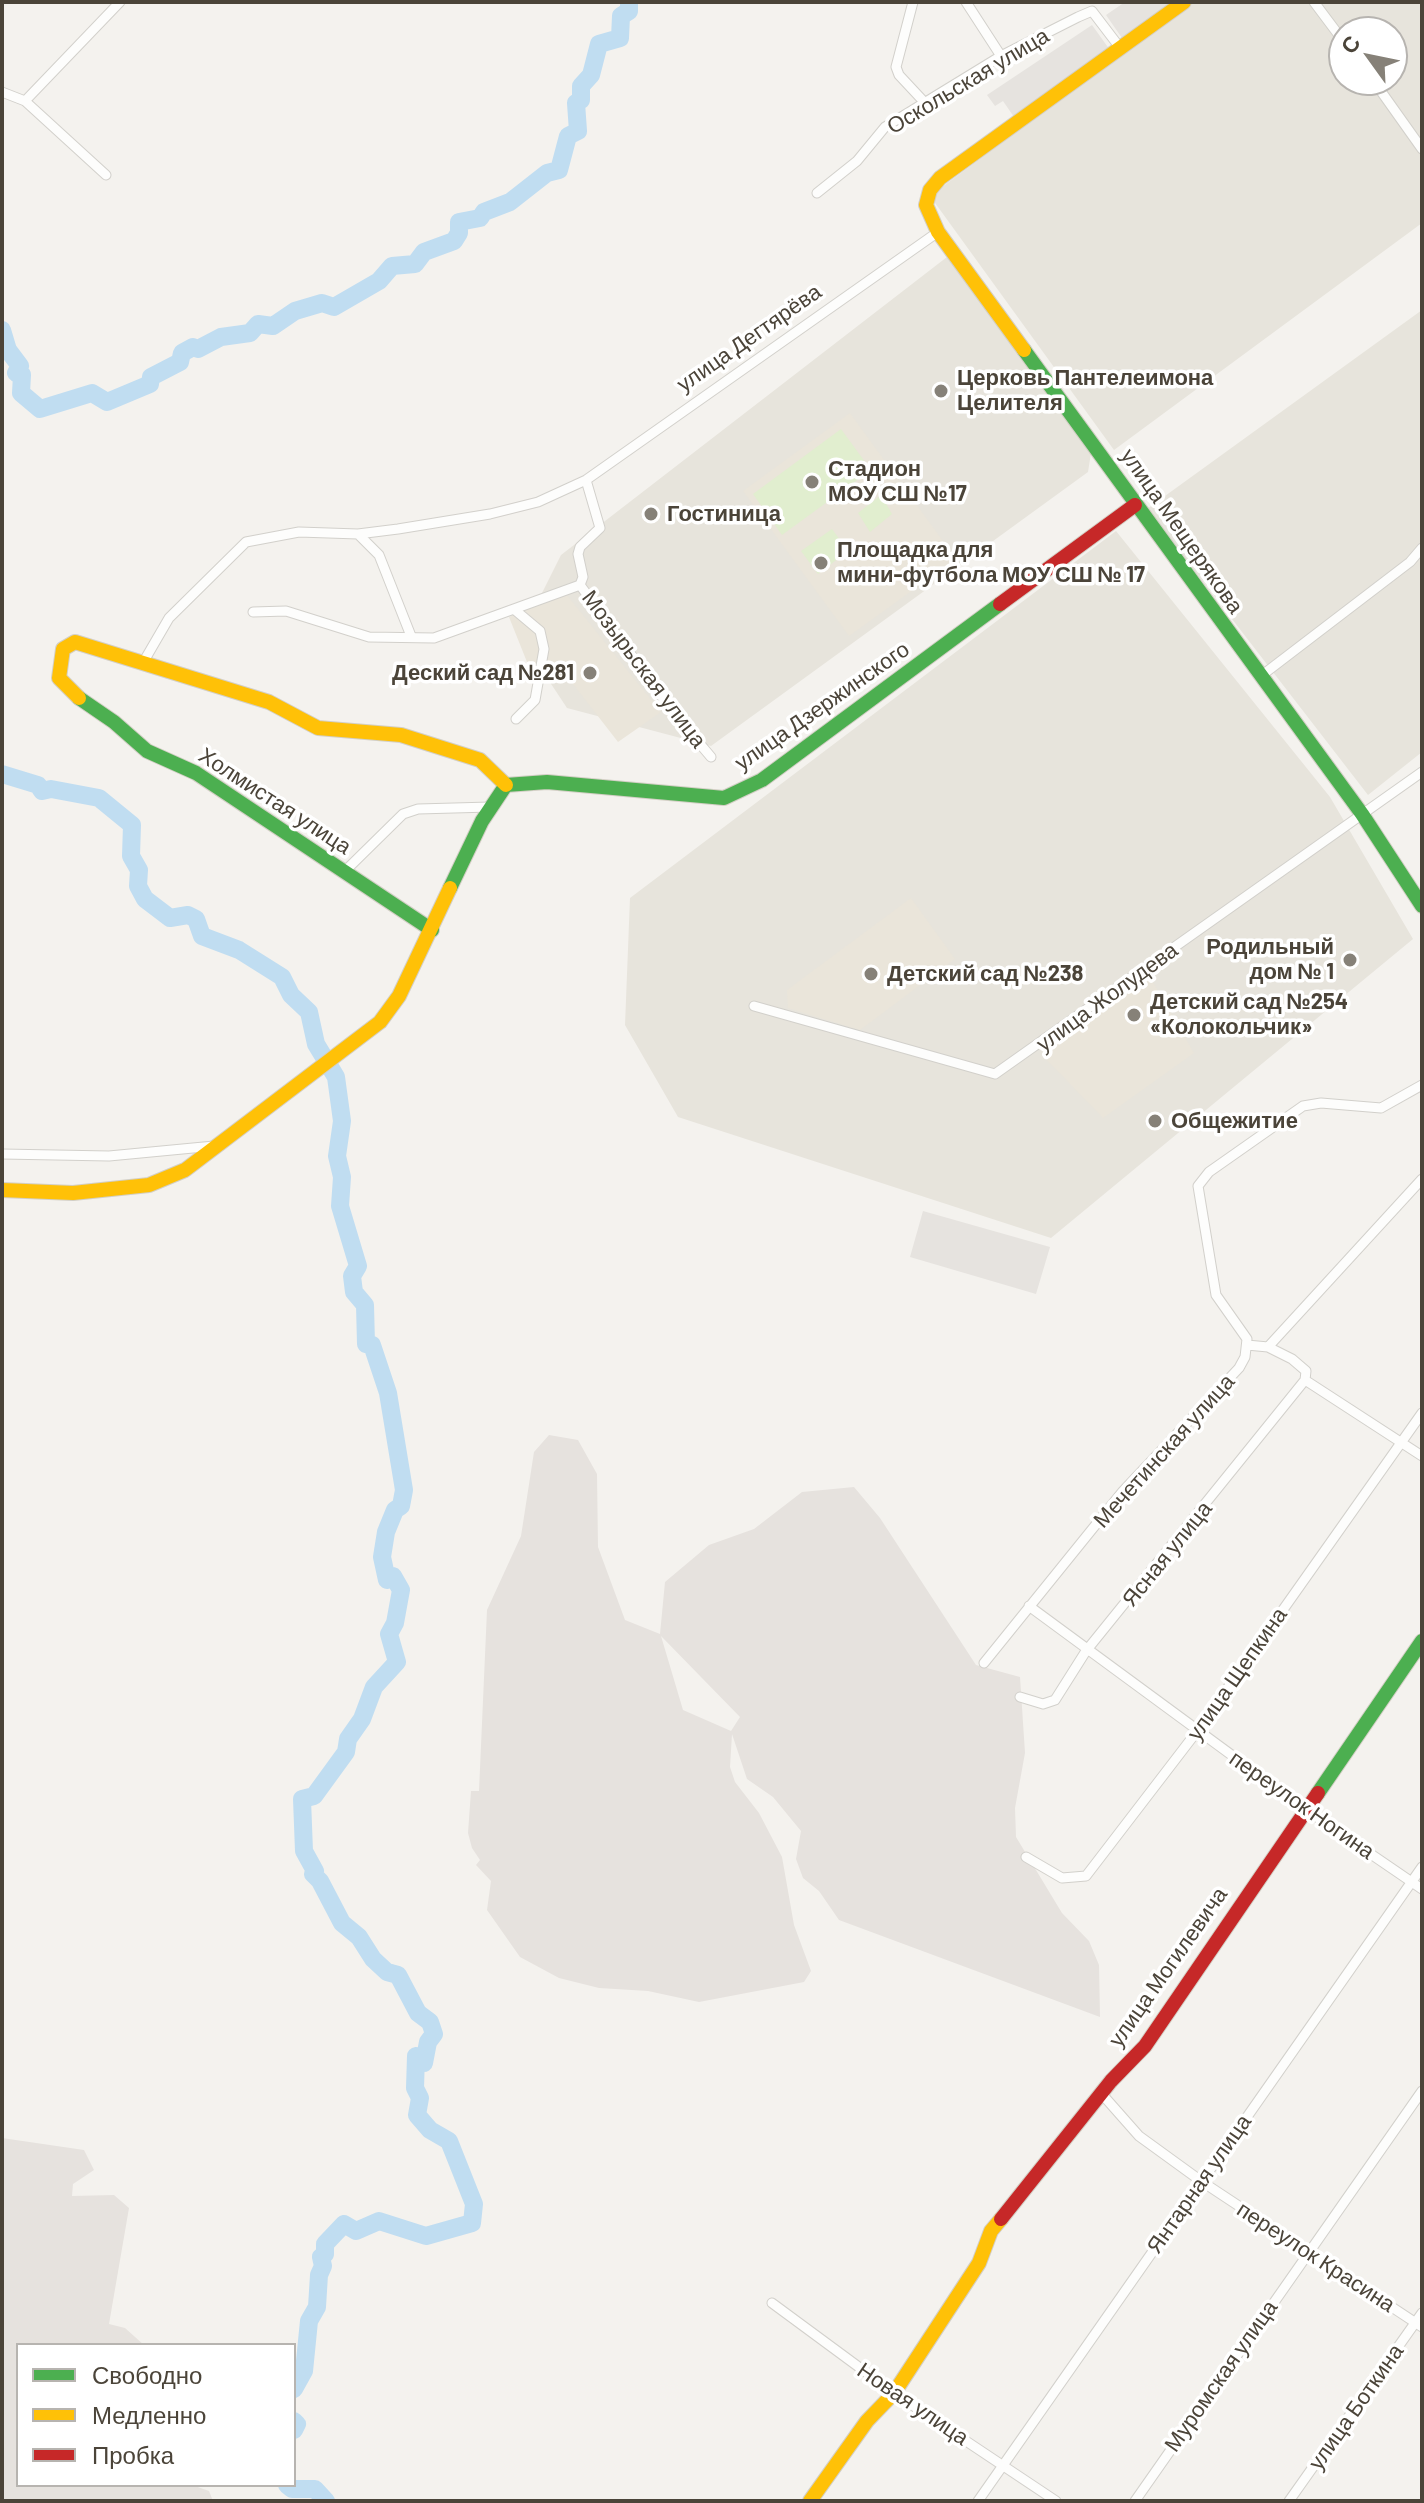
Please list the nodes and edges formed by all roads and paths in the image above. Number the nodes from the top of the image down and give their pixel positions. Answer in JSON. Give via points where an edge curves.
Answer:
{"nodes":[{"id":1,"x":120,"y":2,"type":"edge"},
{"id":2,"x":913,"y":2,"type":"edge"},
{"id":3,"x":966,"y":2,"type":"edge"},
{"id":4,"x":1083,"y":2,"type":"edge"},
{"id":5,"x":1184,"y":2,"type":"edge"},
{"id":6,"x":1314,"y":2,"type":"edge"},
{"id":7,"x":1092,"y":11,"type":"junction"},
{"id":8,"x":1328,"y":21,"type":"edge"},
{"id":9,"x":1121,"y":49,"type":"junction"},
{"id":10,"x":1001,"y":56,"type":"junction"},
{"id":11,"x":2,"y":92,"type":"edge"},
{"id":12,"x":1384,"y":96,"type":"edge"},
{"id":13,"x":25,"y":101,"type":"junction"},
{"id":14,"x":927,"y":105,"type":"junction"},
{"id":15,"x":1422,"y":149,"type":"edge"},
{"id":16,"x":106,"y":175,"type":"dead end"},
{"id":17,"x":817,"y":193,"type":"dead end"},
{"id":18,"x":938,"y":232,"type":"junction"},
{"id":19,"x":586,"y":480,"type":"junction"},
{"id":20,"x":1135,"y":505,"type":"junction"},
{"id":21,"x":358,"y":534,"type":"junction"},
{"id":22,"x":1422,"y":548,"type":"edge"},
{"id":23,"x":580,"y":585,"type":"junction"},
{"id":24,"x":515,"y":610,"type":"junction"},
{"id":25,"x":253,"y":612,"type":"dead end"},
{"id":26,"x":411,"y":636,"type":"junction"},
{"id":27,"x":144,"y":661,"type":"junction"},
{"id":28,"x":1261,"y":676,"type":"junction"},
{"id":29,"x":516,"y":719,"type":"dead end"},
{"id":30,"x":711,"y":757,"type":"dead end"},
{"id":31,"x":1422,"y":772,"type":"edge"},
{"id":32,"x":506,"y":785,"type":"junction"},
{"id":33,"x":490,"y":807,"type":"junction"},
{"id":34,"x":1362,"y":814,"type":"junction"},
{"id":35,"x":344,"y":872,"type":"junction"},
{"id":36,"x":1422,"y":906,"type":"edge"},
{"id":37,"x":432,"y":930,"type":"junction"},
{"id":38,"x":754,"y":1006,"type":"dead end"},
{"id":39,"x":1422,"y":1085,"type":"edge"},
{"id":40,"x":219,"y":1146,"type":"junction"},
{"id":41,"x":2,"y":1154,"type":"edge"},
{"id":42,"x":1422,"y":1179,"type":"edge"},
{"id":43,"x":2,"y":1190,"type":"edge"},
{"id":44,"x":1247,"y":1345,"type":"junction"},
{"id":45,"x":1268,"y":1347,"type":"junction"},
{"id":46,"x":1305,"y":1380,"type":"junction"},
{"id":47,"x":1422,"y":1413,"type":"edge"},
{"id":48,"x":1402,"y":1442,"type":"junction"},
{"id":49,"x":1422,"y":1456,"type":"edge"},
{"id":50,"x":1029,"y":1606,"type":"junction"},
{"id":51,"x":1422,"y":1641,"type":"edge"},
{"id":52,"x":1086,"y":1651,"type":"junction"},
{"id":53,"x":984,"y":1663,"type":"dead end"},
{"id":54,"x":1020,"y":1697,"type":"dead end"},
{"id":55,"x":1198,"y":1730,"type":"junction"},
{"id":56,"x":1305,"y":1809,"type":"junction"},
{"id":57,"x":1026,"y":1857,"type":"dead end"},
{"id":58,"x":1422,"y":1867,"type":"edge"},
{"id":59,"x":1412,"y":1882,"type":"junction"},
{"id":60,"x":1422,"y":1889,"type":"edge"},
{"id":61,"x":1422,"y":2091,"type":"edge"},
{"id":62,"x":1101,"y":2093,"type":"junction"},
{"id":63,"x":1201,"y":2181,"type":"junction"},
{"id":64,"x":1307,"y":2252,"type":"junction"},
{"id":65,"x":772,"y":2303,"type":"dead end"},
{"id":66,"x":1422,"y":2313,"type":"edge"},
{"id":67,"x":1419,"y":2325,"type":"edge"},
{"id":68,"x":894,"y":2393,"type":"junction"},
{"id":69,"x":1005,"y":2466,"type":"junction"},
{"id":70,"x":810,"y":2501,"type":"edge"},
{"id":71,"x":978,"y":2501,"type":"edge"},
{"id":72,"x":1056,"y":2501,"type":"edge"},
{"id":73,"x":1135,"y":2501,"type":"edge"},
{"id":74,"x":1289,"y":2501,"type":"edge"}],
"edges":[{"from":1,"to":13,"type":"street"},
{"from":2,"to":14,"type":"street","via":[[896,67]]},
{"from":3,"to":10,"type":"street"},
{"from":4,"to":7,"type":"street"},
{"from":5,"to":9,"type":"street"},
{"from":6,"to":8,"type":"street"},
{"from":7,"to":9,"type":"street"},
{"from":7,"to":10,"type":"street","name":"Оскольская улица"},
{"from":9,"to":18,"type":"street","name":"улица Мещерякова","via":[[940,178],[926,205]]},
{"from":10,"to":14,"type":"street","name":"Оскольская улица"},
{"from":11,"to":13,"type":"street"},
{"from":12,"to":15,"type":"street"},
{"from":13,"to":16,"type":"street"},
{"from":14,"to":17,"type":"street","name":"Оскольская улица","via":[[885,127],[857,161]]},
{"from":18,"to":19,"type":"street","name":"улица Дегтярёва"},
{"from":18,"to":20,"type":"street","name":"улица Мещерякова"},
{"from":19,"to":21,"type":"street","name":"улица Дегтярёва","via":[[538,502],[490,514]]},
{"from":19,"to":23,"type":"street","via":[[600,521],[597,534],[580,547]]},
{"from":20,"to":28,"type":"street","name":"улица Мещерякова"},
{"from":20,"to":32,"type":"street","name":"улица Дзержинского","via":[[762,780],[724,798],[547,782]]},
{"from":21,"to":26,"type":"street","via":[[379,555]]},
{"from":21,"to":27,"type":"street","name":"улица Дегтярёва","via":[[299,532],[246,542],[169,618]]},
{"from":22,"to":28,"type":"street"},
{"from":23,"to":24,"type":"street","name":"Мозырьская улица"},
{"from":23,"to":30,"type":"street","name":"Мозырьская улица"},
{"from":24,"to":26,"type":"street","name":"Мозырьская улица","via":[[434,638]]},
{"from":24,"to":29,"type":"street","via":[[540,631],[544,649],[535,700]]},
{"from":25,"to":26,"type":"street","name":"Мозырьская улица","via":[[286,611],[369,637]]},
{"from":27,"to":32,"type":"street","via":[[269,702],[318,728],[401,735],[480,760]]},
{"from":27,"to":35,"type":"street","name":"Холмистая улица","via":[[75,642],[63,649],[59,678],[147,751],[196,773]]},
{"from":28,"to":34,"type":"street","name":"улица Мещерякова"},
{"from":31,"to":34,"type":"street","name":"улица Жолудева"},
{"from":32,"to":33,"type":"street"},
{"from":33,"to":35,"type":"street","via":[[403,814]]},
{"from":33,"to":37,"type":"street"},
{"from":34,"to":36,"type":"street","name":"улица Мещерякова"},
{"from":34,"to":38,"type":"street","name":"улица Жолудева","via":[[995,1074]]},
{"from":35,"to":37,"type":"street","name":"Холмистая улица"},
{"from":37,"to":40,"type":"street","via":[[391,1010],[347,1050]]},
{"from":39,"to":44,"type":"street","via":[[1381,1108],[1303,1106],[1209,1172],[1198,1186],[1216,1295]]},
{"from":40,"to":41,"type":"street","via":[[109,1156]]},
{"from":40,"to":43,"type":"street","via":[[185,1170],[149,1185],[73,1193]]},
{"from":42,"to":45,"type":"street"},
{"from":44,"to":45,"type":"street"},
{"from":44,"to":50,"type":"street","name":"Мечетинская улица","via":[[1239,1368],[1123,1491]]},
{"from":45,"to":46,"type":"street","via":[[1297,1362],[1306,1371]]},
{"from":46,"to":48,"type":"street"},
{"from":46,"to":52,"type":"street","name":"Ясная улица"},
{"from":47,"to":48,"type":"street","name":"улица Щепкина"},
{"from":48,"to":49,"type":"street"},
{"from":48,"to":55,"type":"street","name":"улица Щепкина"},
{"from":50,"to":52,"type":"street","name":"переулок Ногина"},
{"from":50,"to":53,"type":"street","name":"Мечетинская улица"},
{"from":51,"to":56,"type":"street","name":"улица Могилевича"},
{"from":52,"to":54,"type":"street","name":"Ясная улица","via":[[1055,1700],[1043,1704]]},
{"from":52,"to":55,"type":"street","name":"переулок Ногина"},
{"from":55,"to":56,"type":"street","name":"переулок Ногина"},
{"from":55,"to":57,"type":"street","name":"улица Щепкина","via":[[1086,1876],[1062,1878]]},
{"from":56,"to":59,"type":"street","name":"переулок Ногина"},
{"from":56,"to":62,"type":"street","name":"улица Могилевича","via":[[1145,2046]]},
{"from":58,"to":59,"type":"street","name":"Янтарная улица"},
{"from":59,"to":60,"type":"street","name":"переулок Ногина"},
{"from":59,"to":63,"type":"street","name":"Янтарная улица"},
{"from":61,"to":64,"type":"street","name":"Муромская улица"},
{"from":62,"to":63,"type":"street","name":"переулок Красина","via":[[1139,2136]]},
{"from":62,"to":68,"type":"street","name":"улица Могилевича","via":[[991,2231],[979,2263]]},
{"from":63,"to":64,"type":"street","name":"переулок Красина"},
{"from":63,"to":69,"type":"street","name":"Янтарная улица"},
{"from":64,"to":67,"type":"street","name":"переулок Красина"},
{"from":64,"to":73,"type":"street","name":"Муромская улица"},
{"from":65,"to":68,"type":"street","name":"Новая улица"},
{"from":66,"to":67,"type":"street","name":"улица Боткина"},
{"from":67,"to":74,"type":"street","name":"улица Боткина"},
{"from":68,"to":69,"type":"street","name":"Новая улица"},
{"from":68,"to":70,"type":"street","name":"улица Могилевича","via":[[867,2421]]},
{"from":69,"to":71,"type":"street","name":"Янтарная улица"},
{"from":69,"to":72,"type":"street","name":"Новая улица"}]}
